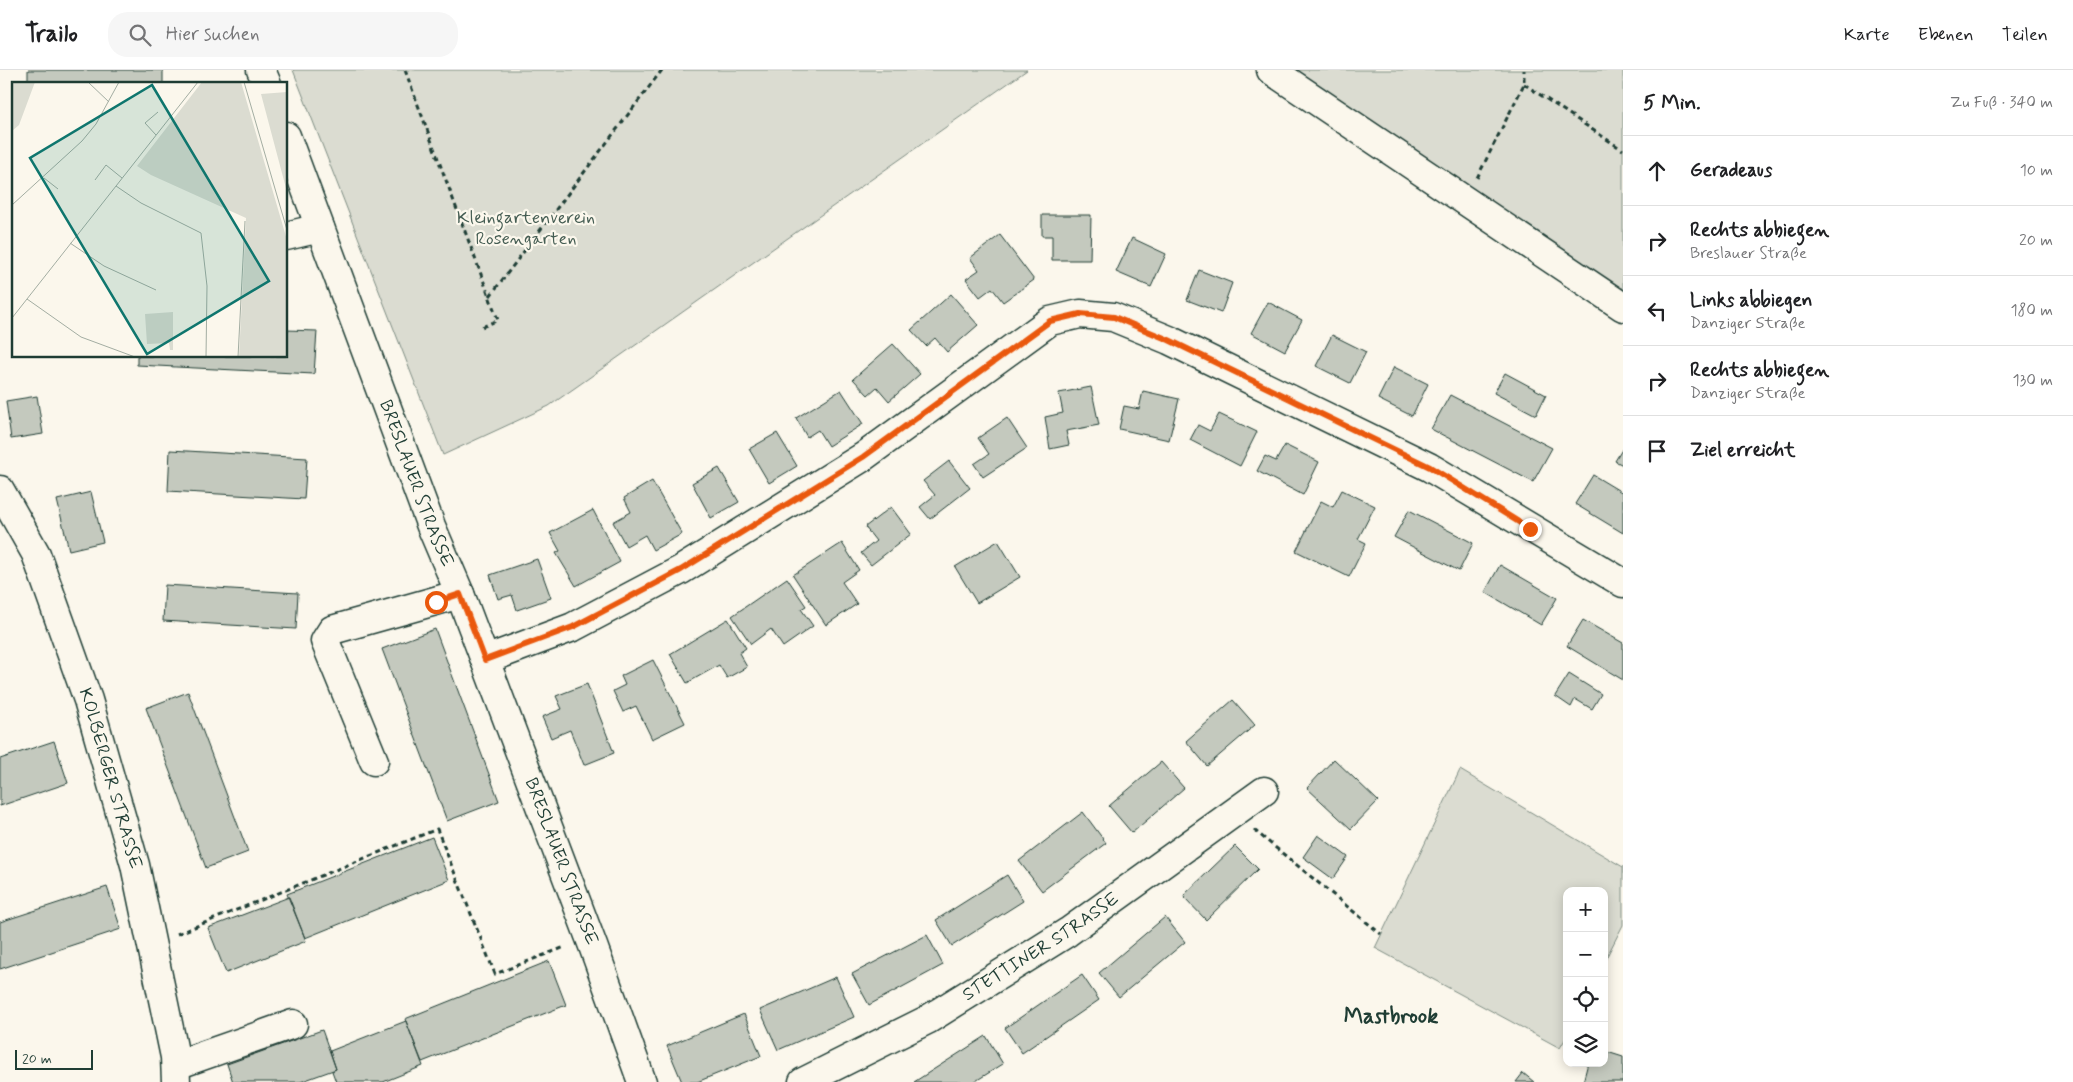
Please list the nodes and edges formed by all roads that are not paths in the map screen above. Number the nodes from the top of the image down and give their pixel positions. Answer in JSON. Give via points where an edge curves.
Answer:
{"nodes":[{"id":1,"x":261,"y":70,"type":"edge"},
{"id":2,"x":1271,"y":70,"type":"edge"},
{"id":3,"x":265,"y":82,"type":"edge"},
{"id":4,"x":288,"y":141,"type":"edge"},
{"id":5,"x":320,"y":228,"type":"junction"},
{"id":6,"x":288,"y":236,"type":"edge"},
{"id":7,"x":1623,"y":307,"type":"edge"},
{"id":8,"x":0,"y":490,"type":"edge"},
{"id":9,"x":1623,"y":583,"type":"edge"},
{"id":10,"x":460,"y":594,"type":"junction"},
{"id":11,"x":485,"y":660,"type":"junction"},
{"id":12,"x":374,"y":761,"type":"dead end"},
{"id":13,"x":1264,"y":791,"type":"dead end"},
{"id":14,"x":293,"y":1024,"type":"dead end"},
{"id":15,"x":176,"y":1074,"type":"edge"},
{"id":16,"x":642,"y":1082,"type":"edge"},
{"id":17,"x":803,"y":1082,"type":"edge"}],
"edges":[{"from":1,"to":3,"type":"street"},
{"from":2,"to":7,"type":"street"},
{"from":4,"to":5,"type":"street","name":"BRESLAUER STRASSE"},
{"from":5,"to":6,"type":"street"},
{"from":5,"to":10,"type":"street","name":"BRESLAUER STRASSE","via":[[431,526]]},
{"from":8,"to":15,"type":"street","name":"KOLBERGER STRASSE","via":[[36,554],[88,700],[135,866]]},
{"from":9,"to":11,"type":"street","via":[[1430,467],[1169,340],[1114,317],[1080,314],[1050,321],[863,457],[681,570],[573,627]]},
{"from":10,"to":11,"type":"street","name":"BRESLAUER STRASSE"},
{"from":10,"to":12,"type":"street","via":[[332,630],[325,641]]},
{"from":11,"to":16,"type":"street","name":"BRESLAUER STRASSE"},
{"from":13,"to":17,"type":"street","name":"STETTINER STRASSE","via":[[1068,932],[926,1020]]},
{"from":14,"to":15,"type":"street"}]}
